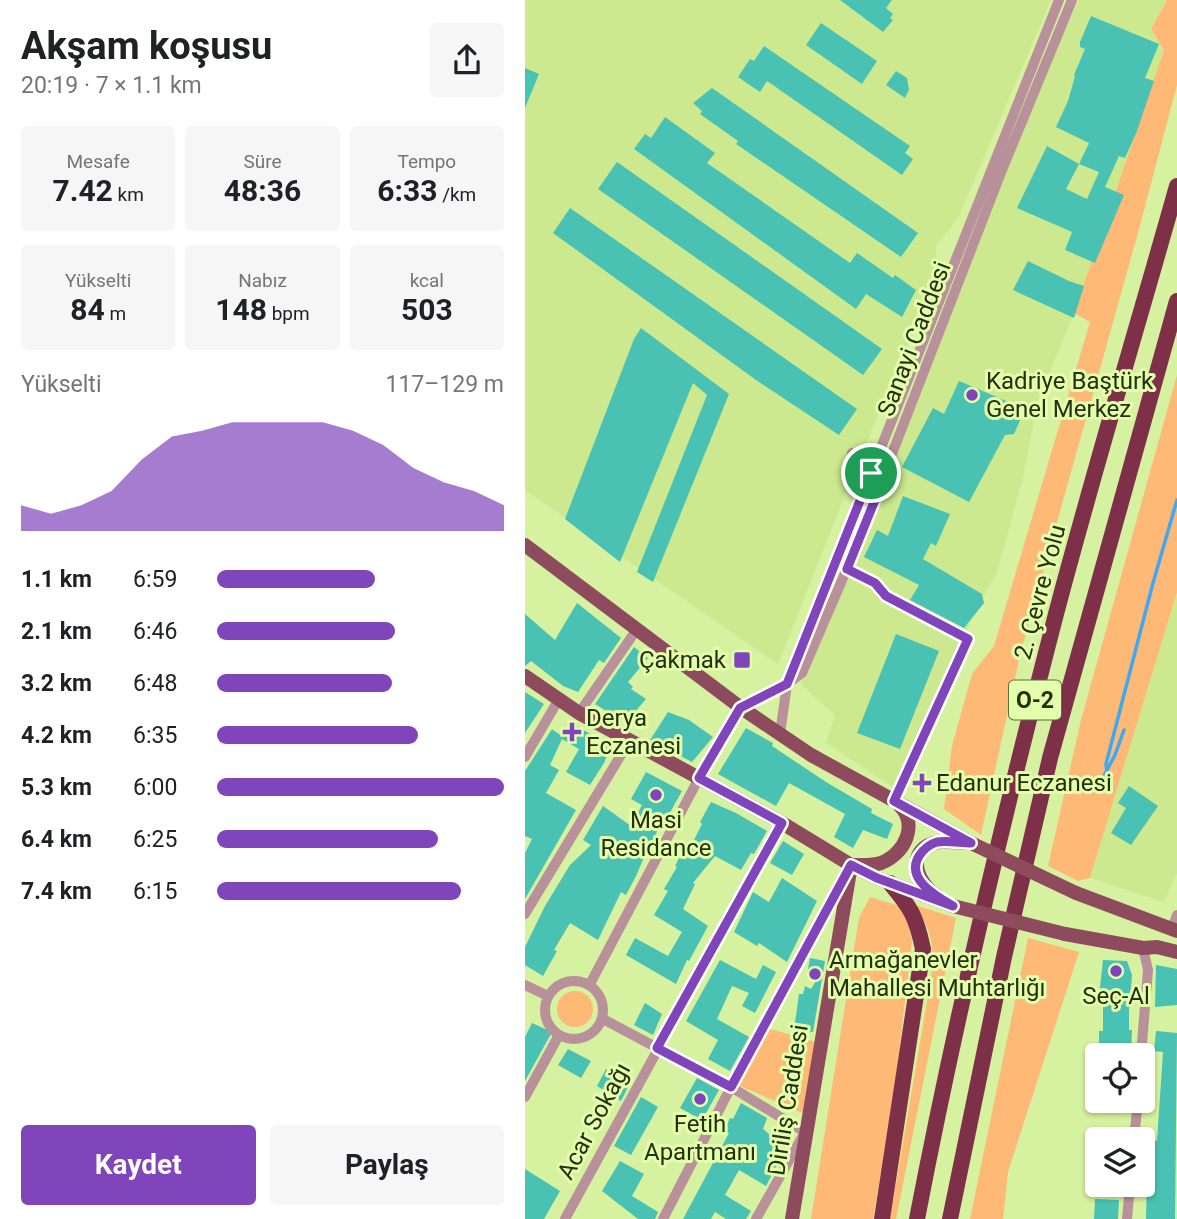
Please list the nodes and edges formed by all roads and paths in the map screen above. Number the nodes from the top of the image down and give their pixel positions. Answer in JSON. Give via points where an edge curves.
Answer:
{"nodes":[{"id":1,"x":1059,"y":0,"type":"edge"},
{"id":2,"x":1073,"y":1,"type":"edge"},
{"id":3,"x":1177,"y":186,"type":"edge"},
{"id":4,"x":1177,"y":301,"type":"edge"},
{"id":5,"x":852,"y":453,"type":"dead end"},
{"id":6,"x":871,"y":473,"type":"junction"},
{"id":7,"x":883,"y":480,"type":"junction"},
{"id":8,"x":525,"y":545,"type":"edge"},
{"id":9,"x":847,"y":569,"type":"junction"},
{"id":10,"x":637,"y":629,"type":"junction"},
{"id":11,"x":525,"y":676,"type":"edge"},
{"id":12,"x":787,"y":684,"type":"junction"},
{"id":13,"x":559,"y":699,"type":"junction"},
{"id":14,"x":740,"y":708,"type":"junction"},
{"id":15,"x":579,"y":713,"type":"junction"},
{"id":16,"x":780,"y":734,"type":"junction"},
{"id":17,"x":630,"y":740,"type":"junction"},
{"id":18,"x":525,"y":757,"type":"edge"},
{"id":19,"x":699,"y":778,"type":"junction"},
{"id":20,"x":894,"y":801,"type":"junction"},
{"id":21,"x":782,"y":823,"type":"junction"},
{"id":22,"x":971,"y":843,"type":"junction"},
{"id":23,"x":851,"y":865,"type":"junction"},
{"id":24,"x":890,"y":883,"type":"junction"},
{"id":25,"x":953,"y":906,"type":"junction"},
{"id":26,"x":525,"y":914,"type":"edge"},
{"id":27,"x":1177,"y":915,"type":"edge"},
{"id":28,"x":1175,"y":930,"type":"edge"},
{"id":29,"x":1143,"y":948,"type":"junction"},
{"id":30,"x":1177,"y":952,"type":"edge"},
{"id":31,"x":590,"y":984,"type":"junction"},
{"id":32,"x":525,"y":985,"type":"edge"},
{"id":33,"x":548,"y":996,"type":"junction"},
{"id":34,"x":603,"y":1019,"type":"junction"},
{"id":35,"x":559,"y":1035,"type":"junction"},
{"id":36,"x":1142,"y":1043,"type":"edge"},
{"id":37,"x":657,"y":1048,"type":"junction"},
{"id":38,"x":731,"y":1087,"type":"junction"},
{"id":39,"x":525,"y":1097,"type":"edge"},
{"id":40,"x":805,"y":1132,"type":"junction"},
{"id":41,"x":1129,"y":1197,"type":"edge"},
{"id":42,"x":565,"y":1219,"type":"edge"},
{"id":43,"x":663,"y":1219,"type":"edge"},
{"id":44,"x":756,"y":1219,"type":"edge"},
{"id":45,"x":792,"y":1219,"type":"edge"},
{"id":46,"x":882,"y":1219,"type":"edge"},
{"id":47,"x":917,"y":1219,"type":"edge"},
{"id":48,"x":950,"y":1219,"type":"edge"},
{"id":49,"x":1127,"y":1219,"type":"edge"}],
"edges":[{"from":1,"to":6,"type":"street","name":"Sanayi Caddesi"},
{"from":2,"to":7,"type":"street","name":"Sanayi Caddesi","via":[[1002,170]]},
{"from":3,"to":47,"type":"highway","name":"2. Çevre Yolu","number":"O-2","via":[[1056,612],[973,951]]},
{"from":4,"to":48,"type":"highway","number":"O-2","via":[[1050,758]]},
{"from":5,"to":6,"type":"street"},
{"from":6,"to":7,"type":"street"},
{"from":6,"to":12,"type":"street","name":"Sanayi Caddesi"},
{"from":7,"to":9,"type":"street","name":"Sanayi Caddesi"},
{"from":8,"to":10,"type":"main road"},
{"from":9,"to":12,"type":"street","name":"Sanayi Caddesi","via":[[802,673]]},
{"from":9,"to":20,"type":"street","via":[[875,583],[886,596],[968,639]]},
{"from":10,"to":14,"type":"main road"},
{"from":10,"to":15,"type":"street"},
{"from":11,"to":13,"type":"main road"},
{"from":12,"to":14,"type":"street","name":"Sanayi Caddesi"},
{"from":12,"to":16,"type":"street","name":"Sanayi Caddesi"},
{"from":13,"to":15,"type":"main road"},
{"from":13,"to":18,"type":"street"},
{"from":14,"to":16,"type":"main road"},
{"from":14,"to":19,"type":"street"},
{"from":15,"to":17,"type":"main road"},
{"from":16,"to":20,"type":"main road"},
{"from":17,"to":19,"type":"main road"},
{"from":17,"to":26,"type":"street"},
{"from":19,"to":21,"type":"main road"},
{"from":19,"to":31,"type":"street"},
{"from":20,"to":22,"type":"main road"},
{"from":20,"to":23,"type":"main road","via":[[909,823],[903,846],[885,861]]},
{"from":21,"to":23,"type":"main road"},
{"from":21,"to":37,"type":"street","name":"Acar Sokağı"},
{"from":22,"to":25,"type":"main road","via":[[936,842],[917,858],[915,868],[922,884]]},
{"from":22,"to":28,"type":"main road","bridge":true,"via":[[1076,893]]},
{"from":23,"to":24,"type":"main road"},
{"from":23,"to":38,"type":"street"},
{"from":23,"to":40,"type":"main road","name":"Diriliş Caddesi"},
{"from":24,"to":25,"type":"main road"},
{"from":24,"to":46,"type":"highway","via":[[917,922],[923,949]]},
{"from":25,"to":29,"type":"main road","bridge":true},
{"from":27,"to":28,"type":"street"},
{"from":29,"to":30,"type":"main road"},
{"from":29,"to":36,"type":"street","via":[[1148,970]]},
{"from":31,"to":33,"type":"street","via":[[570,980]]},
{"from":31,"to":34,"type":"street","via":[[602,999]]},
{"from":32,"to":33,"type":"street"},
{"from":33,"to":35,"type":"street","via":[[545,1017]]},
{"from":34,"to":35,"type":"street","via":[[587,1037]]},
{"from":34,"to":37,"type":"street"},
{"from":35,"to":39,"type":"street"},
{"from":37,"to":38,"type":"street"},
{"from":37,"to":42,"type":"street","name":"Acar Sokağı"},
{"from":38,"to":40,"type":"street"},
{"from":38,"to":43,"type":"street"},
{"from":40,"to":44,"type":"street"},
{"from":40,"to":45,"type":"main road","name":"Diriliş Caddesi"},
{"from":41,"to":49,"type":"street"}]}
